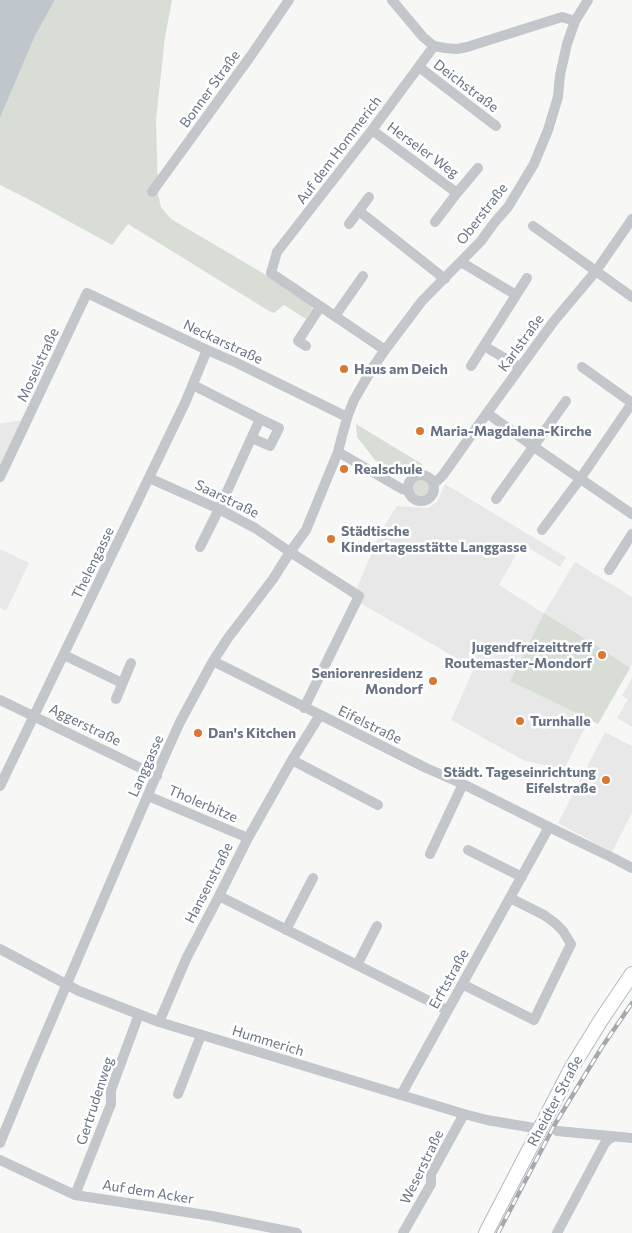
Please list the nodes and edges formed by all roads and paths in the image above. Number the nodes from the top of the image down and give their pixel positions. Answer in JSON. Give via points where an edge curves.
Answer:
{"nodes":[{"id":1,"x":392,"y":0,"type":"edge"},
{"id":2,"x":588,"y":0,"type":"edge"},
{"id":3,"x":284,"y":2,"type":"edge"},
{"id":4,"x":575,"y":21,"type":"junction"},
{"id":5,"x":434,"y":46,"type":"junction"},
{"id":6,"x":419,"y":67,"type":"junction"},
{"id":7,"x":496,"y":126,"type":"dead end"},
{"id":8,"x":372,"y":130,"type":"junction"},
{"id":9,"x":478,"y":168,"type":"dead end"},
{"id":10,"x":152,"y":192,"type":"dead end"},
{"id":11,"x":457,"y":193,"type":"junction"},
{"id":12,"x":368,"y":197,"type":"dead end"},
{"id":13,"x":359,"y":211,"type":"junction"},
{"id":14,"x":632,"y":219,"type":"edge"},
{"id":15,"x":435,"y":222,"type":"dead end"},
{"id":16,"x":349,"y":224,"type":"dead end"},
{"id":17,"x":533,"y":226,"type":"dead end"},
{"id":18,"x":461,"y":262,"type":"junction"},
{"id":19,"x":596,"y":271,"type":"junction"},
{"id":20,"x":363,"y":276,"type":"dead end"},
{"id":21,"x":527,"y":278,"type":"dead end"},
{"id":22,"x":444,"y":279,"type":"junction"},
{"id":23,"x":87,"y":293,"type":"joint"},
{"id":24,"x":516,"y":295,"type":"junction"},
{"id":25,"x":632,"y":297,"type":"edge"},
{"id":26,"x":320,"y":307,"type":"junction"},
{"id":27,"x":335,"y":316,"type":"junction"},
{"id":28,"x":306,"y":346,"type":"dead end"},
{"id":29,"x":484,"y":346,"type":"junction"},
{"id":30,"x":207,"y":350,"type":"junction"},
{"id":31,"x":385,"y":350,"type":"junction"},
{"id":32,"x":471,"y":366,"type":"dead end"},
{"id":33,"x":520,"y":367,"type":"junction"},
{"id":34,"x":582,"y":367,"type":"dead end"},
{"id":35,"x":193,"y":385,"type":"junction"},
{"id":36,"x":566,"y":401,"type":"dead end"},
{"id":37,"x":632,"y":403,"type":"edge"},
{"id":38,"x":487,"y":413,"type":"junction"},
{"id":39,"x":347,"y":417,"type":"junction"},
{"id":40,"x":260,"y":419,"type":"junction"},
{"id":41,"x":622,"y":419,"type":"junction"},
{"id":42,"x":632,"y":425,"type":"edge"},
{"id":43,"x":252,"y":438,"type":"junction"},
{"id":44,"x":534,"y":448,"type":"junction"},
{"id":45,"x":338,"y":452,"type":"junction"},
{"id":46,"x":0,"y":477,"type":"edge"},
{"id":47,"x":149,"y":478,"type":"junction"},
{"id":48,"x":580,"y":479,"type":"junction"},
{"id":49,"x":433,"y":483,"type":"junction"},
{"id":50,"x":408,"y":490,"type":"junction"},
{"id":51,"x":496,"y":498,"type":"dead end"},
{"id":52,"x":219,"y":509,"type":"junction"},
{"id":53,"x":632,"y":514,"type":"edge"},
{"id":54,"x":542,"y":530,"type":"dead end"},
{"id":55,"x":632,"y":534,"type":"edge"},
{"id":56,"x":200,"y":547,"type":"dead end"},
{"id":57,"x":290,"y":552,"type":"junction"},
{"id":58,"x":609,"y":570,"type":"dead end"},
{"id":59,"x":64,"y":655,"type":"junction"},
{"id":60,"x":212,"y":662,"type":"junction"},
{"id":61,"x":131,"y":663,"type":"dead end"},
{"id":62,"x":122,"y":683,"type":"junction"},
{"id":63,"x":116,"y":699,"type":"dead end"},
{"id":64,"x":0,"y":700,"type":"edge"},
{"id":65,"x":304,"y":708,"type":"junction"},
{"id":66,"x":34,"y":716,"type":"junction"},
{"id":67,"x":320,"y":716,"type":"junction"},
{"id":68,"x":292,"y":760,"type":"junction"},
{"id":69,"x":157,"y":776,"type":"junction"},
{"id":70,"x":463,"y":784,"type":"junction"},
{"id":71,"x":0,"y":786,"type":"edge"},
{"id":72,"x":148,"y":796,"type":"junction"},
{"id":73,"x":378,"y":805,"type":"dead end"},
{"id":74,"x":549,"y":827,"type":"junction"},
{"id":75,"x":248,"y":838,"type":"junction"},
{"id":76,"x":468,"y":850,"type":"dead end"},
{"id":77,"x":430,"y":854,"type":"dead end"},
{"id":78,"x":632,"y":868,"type":"edge"},
{"id":79,"x":522,"y":877,"type":"junction"},
{"id":80,"x":313,"y":878,"type":"dead end"},
{"id":81,"x":219,"y":896,"type":"junction"},
{"id":82,"x":510,"y":898,"type":"junction"},
{"id":83,"x":377,"y":926,"type":"dead end"},
{"id":84,"x":286,"y":930,"type":"junction"},
{"id":85,"x":0,"y":949,"type":"edge"},
{"id":86,"x":357,"y":965,"type":"junction"},
{"id":87,"x":632,"y":974,"type":"edge"},
{"id":88,"x":67,"y":984,"type":"junction"},
{"id":89,"x":462,"y":984,"type":"junction"},
{"id":90,"x":447,"y":1010,"type":"junction"},
{"id":91,"x":139,"y":1014,"type":"junction"},
{"id":92,"x":159,"y":1022,"type":"junction"},
{"id":93,"x":201,"y":1035,"type":"junction"},
{"id":94,"x":178,"y":1094,"type":"dead end"},
{"id":95,"x":401,"y":1095,"type":"junction"},
{"id":96,"x":464,"y":1114,"type":"junction"},
{"id":97,"x":539,"y":1130,"type":"junction"},
{"id":98,"x":557,"y":1131,"type":"dead end"},
{"id":99,"x":613,"y":1136,"type":"junction"},
{"id":100,"x":632,"y":1138,"type":"edge"},
{"id":101,"x":0,"y":1143,"type":"edge"},
{"id":102,"x":0,"y":1160,"type":"edge"},
{"id":103,"x":75,"y":1195,"type":"junction"},
{"id":104,"x":297,"y":1233,"type":"edge"},
{"id":105,"x":403,"y":1233,"type":"edge"},
{"id":106,"x":486,"y":1233,"type":"edge"},
{"id":107,"x":557,"y":1233,"type":"edge"}],
"edges":[{"from":1,"to":5,"type":"street"},
{"from":2,"to":4,"type":"street","name":"Oberstraße"},
{"from":3,"to":10,"type":"street","name":"Bonner Straße","via":[[250,57]]},
{"from":4,"to":5,"type":"street","via":[[562,17],[462,48]]},
{"from":4,"to":18,"type":"street","name":"Oberstraße","via":[[567,44],[558,96],[534,164],[508,207]]},
{"from":5,"to":6,"type":"street","name":"Auf dem Hommerich"},
{"from":6,"to":7,"type":"street","name":"Deichstraße"},
{"from":6,"to":8,"type":"street","name":"Auf dem Hommerich"},
{"from":8,"to":11,"type":"street","name":"Herseler Weg"},
{"from":8,"to":26,"type":"street","name":"Auf dem Hommerich","via":[[277,252],[270,273]]},
{"from":9,"to":11,"type":"street","name":"Herseler Weg"},
{"from":11,"to":15,"type":"street","name":"Herseler Weg"},
{"from":12,"to":13,"type":"street"},
{"from":13,"to":16,"type":"street"},
{"from":13,"to":22,"type":"street"},
{"from":14,"to":19,"type":"street","name":"Karlstraße"},
{"from":17,"to":19,"type":"street"},
{"from":18,"to":22,"type":"street","name":"Oberstraße"},
{"from":18,"to":24,"type":"street"},
{"from":19,"to":25,"type":"street"},
{"from":19,"to":33,"type":"street","name":"Karlstraße"},
{"from":20,"to":27,"type":"street"},
{"from":21,"to":24,"type":"street"},
{"from":22,"to":31,"type":"street","name":"Oberstraße","via":[[422,301]]},
{"from":23,"to":30,"type":"street","name":"Neckarstraße"},
{"from":23,"to":46,"type":"street","name":"Moselstraße"},
{"from":24,"to":29,"type":"street"},
{"from":26,"to":27,"type":"street"},
{"from":26,"to":28,"type":"street","via":[[298,342]]},
{"from":27,"to":31,"type":"street"},
{"from":29,"to":32,"type":"street"},
{"from":29,"to":33,"type":"street"},
{"from":30,"to":35,"type":"street","name":"Thelengasse"},
{"from":30,"to":39,"type":"street","name":"Neckarstraße"},
{"from":31,"to":39,"type":"street","name":"Oberstraße"},
{"from":33,"to":38,"type":"street","name":"Karlstraße"},
{"from":34,"to":37,"type":"street"},
{"from":35,"to":40,"type":"street"},
{"from":35,"to":47,"type":"street","name":"Thelengasse"},
{"from":36,"to":44,"type":"street"},
{"from":37,"to":41,"type":"street"},
{"from":38,"to":44,"type":"street"},
{"from":38,"to":49,"type":"street","name":"Karlstraße","via":[[443,475]]},
{"from":39,"to":45,"type":"street","name":"Langgasse"},
{"from":40,"to":43,"type":"street"},
{"from":40,"to":43,"type":"street","via":[[279,428],[270,446]]},
{"from":41,"to":42,"type":"street"},
{"from":41,"to":48,"type":"street"},
{"from":43,"to":52,"type":"street"},
{"from":44,"to":48,"type":"street"},
{"from":44,"to":51,"type":"street"},
{"from":45,"to":50,"type":"street","name":"Karlstraße"},
{"from":45,"to":57,"type":"street","name":"Langgasse","via":[[306,530]]},
{"from":47,"to":52,"type":"street","name":"Saarstraße"},
{"from":47,"to":59,"type":"street","name":"Thelengasse"},
{"from":48,"to":53,"type":"street"},
{"from":48,"to":54,"type":"street"},
{"from":49,"to":50,"type":"street","via":[[427,476],[417,475],[410,481]]},
{"from":49,"to":50,"type":"street","name":"Karlstraße","via":[[432,494],[424,500],[413,498]]},
{"from":52,"to":56,"type":"street"},
{"from":52,"to":57,"type":"street","name":"Saarstraße"},
{"from":55,"to":58,"type":"street"},
{"from":57,"to":60,"type":"street","name":"Langgasse"},
{"from":57,"to":65,"type":"street","name":"Saarstraße","via":[[359,596]]},
{"from":59,"to":62,"type":"street"},
{"from":59,"to":66,"type":"street","name":"Thelengasse"},
{"from":60,"to":65,"type":"street","name":"Eifelstraße"},
{"from":60,"to":69,"type":"street","name":"Langgasse","via":[[180,722]]},
{"from":61,"to":62,"type":"street"},
{"from":62,"to":63,"type":"street"},
{"from":64,"to":66,"type":"street","name":"Aggerstraße"},
{"from":65,"to":67,"type":"street","name":"Eifelstraße"},
{"from":66,"to":69,"type":"street","name":"Aggerstraße"},
{"from":66,"to":71,"type":"street","name":"Thelengasse"},
{"from":67,"to":68,"type":"street","name":"Hansenstraße"},
{"from":67,"to":70,"type":"street","name":"Eifelstraße"},
{"from":68,"to":73,"type":"street"},
{"from":68,"to":75,"type":"street","name":"Hansenstraße"},
{"from":69,"to":72,"type":"street","name":"Langgasse"},
{"from":70,"to":74,"type":"street","name":"Eifelstraße"},
{"from":70,"to":77,"type":"street"},
{"from":72,"to":75,"type":"street","name":"Tholerbitze"},
{"from":72,"to":88,"type":"street","name":"Langgasse"},
{"from":74,"to":78,"type":"street","name":"Eifelstraße"},
{"from":74,"to":79,"type":"street","name":"Erftstraße"},
{"from":75,"to":81,"type":"street","name":"Hansenstraße"},
{"from":76,"to":79,"type":"street"},
{"from":79,"to":82,"type":"street","name":"Erftstraße"},
{"from":80,"to":84,"type":"street"},
{"from":81,"to":84,"type":"street"},
{"from":81,"to":92,"type":"street","name":"Hansenstraße","via":[[187,957]]},
{"from":82,"to":89,"type":"street","name":"Erftstraße"},
{"from":82,"to":89,"type":"street","via":[[555,923],[571,944],[534,1020]]},
{"from":83,"to":86,"type":"street"},
{"from":84,"to":86,"type":"street"},
{"from":85,"to":88,"type":"street","name":"Hummerich"},
{"from":86,"to":90,"type":"street"},
{"from":87,"to":97,"type":"main road","name":"Rheidter Straße","via":[[572,1067]]},
{"from":88,"to":91,"type":"street","name":"Hummerich"},
{"from":88,"to":101,"type":"street","name":"Langgasse"},
{"from":89,"to":90,"type":"street","name":"Erftstraße"},
{"from":90,"to":95,"type":"street","name":"Erftstraße"},
{"from":91,"to":92,"type":"street","name":"Hummerich"},
{"from":91,"to":103,"type":"street","name":"Gertrudenweg","via":[[111,1090],[111,1104]]},
{"from":92,"to":93,"type":"street","name":"Hummerich"},
{"from":93,"to":94,"type":"street"},
{"from":93,"to":95,"type":"street","name":"Hummerich"},
{"from":95,"to":96,"type":"street","name":"Hummerich"},
{"from":96,"to":97,"type":"street","name":"Hummerich"},
{"from":96,"to":105,"type":"street","name":"Weserstraße","via":[[431,1174],[431,1184]]},
{"from":97,"to":106,"type":"main road","name":"Rheidter Straße"},
{"from":98,"to":99,"type":"street"},
{"from":99,"to":100,"type":"street"},
{"from":99,"to":107,"type":"street","via":[[606,1143]]},
{"from":102,"to":103,"type":"street","name":"Auf dem Acker"},
{"from":103,"to":104,"type":"street","name":"Auf dem Acker"}]}
